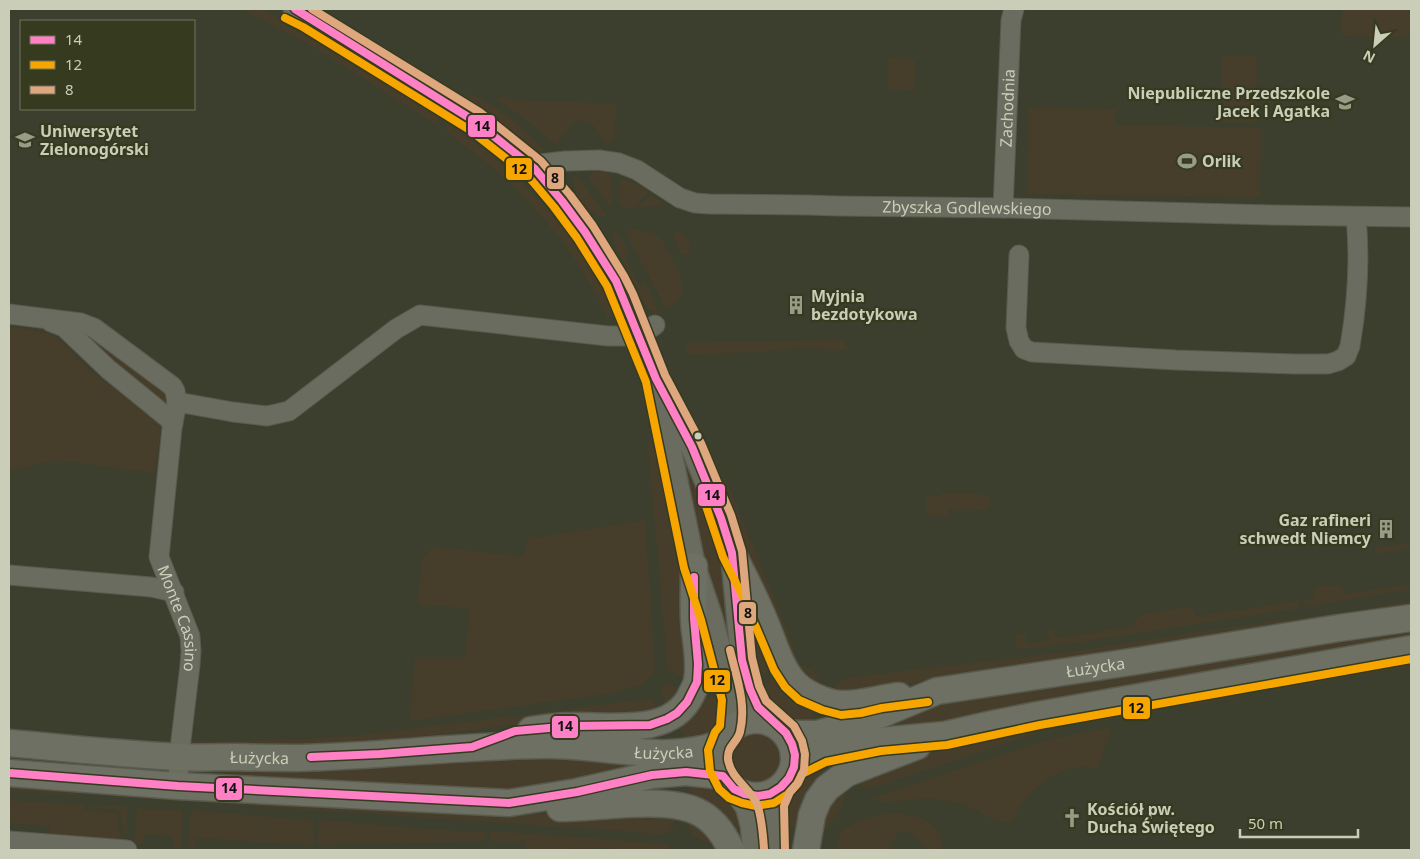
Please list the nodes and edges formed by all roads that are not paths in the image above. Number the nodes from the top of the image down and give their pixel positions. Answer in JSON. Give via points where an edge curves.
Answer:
{"nodes":[{"id":1,"x":1014,"y":9,"type":"edge"},
{"id":2,"x":297,"y":12,"type":"edge"},
{"id":3,"x":535,"y":169,"type":"junction"},
{"id":4,"x":1003,"y":208,"type":"junction"},
{"id":5,"x":1356,"y":217,"type":"junction"},
{"id":6,"x":1411,"y":217,"type":"edge"},
{"id":7,"x":1019,"y":255,"type":"dead end"},
{"id":8,"x":9,"y":314,"type":"edge"},
{"id":9,"x":38,"y":317,"type":"junction"},
{"id":10,"x":647,"y":330,"type":"junction"},
{"id":11,"x":656,"y":379,"type":"junction"},
{"id":12,"x":177,"y":400,"type":"junction"},
{"id":13,"x":173,"y":424,"type":"junction"},
{"id":14,"x":732,"y":553,"type":"junction"},
{"id":15,"x":694,"y":566,"type":"junction"},
{"id":16,"x":9,"y":575,"type":"edge"},
{"id":17,"x":174,"y":592,"type":"junction"},
{"id":18,"x":1411,"y":618,"type":"edge"},
{"id":19,"x":1411,"y":640,"type":"edge"},
{"id":20,"x":1400,"y":651,"type":"edge"},
{"id":21,"x":937,"y":691,"type":"junction"},
{"id":22,"x":782,"y":729,"type":"junction"},
{"id":23,"x":945,"y":735,"type":"junction"},
{"id":24,"x":725,"y":737,"type":"junction"},
{"id":25,"x":9,"y":744,"type":"edge"},
{"id":26,"x":472,"y":747,"type":"junction"},
{"id":27,"x":180,"y":757,"type":"junction"},
{"id":28,"x":9,"y":773,"type":"edge"},
{"id":29,"x":788,"y":777,"type":"junction"},
{"id":30,"x":728,"y":782,"type":"junction"},
{"id":31,"x":178,"y":786,"type":"junction"},
{"id":32,"x":509,"y":803,"type":"junction"},
{"id":33,"x":9,"y":841,"type":"edge"},
{"id":34,"x":127,"y":850,"type":"edge"},
{"id":35,"x":731,"y":850,"type":"edge"},
{"id":36,"x":754,"y":850,"type":"edge"},
{"id":37,"x":776,"y":850,"type":"edge"},
{"id":38,"x":806,"y":850,"type":"edge"}],
"edges":[{"from":1,"to":4,"type":"street","name":"Zachodnia","via":[[1010,20]]},
{"from":2,"to":3,"type":"street","via":[[476,122]]},
{"from":3,"to":4,"type":"street","name":"Zbyszka Godlewskiego","via":[[540,164],[566,161],[619,163],[638,170],[680,198],[709,204]]},
{"from":3,"to":10,"type":"street","via":[[585,232]]},
{"from":4,"to":5,"type":"street","name":"Zbyszka Godlewskiego"},
{"from":5,"to":6,"type":"street","name":"Zbyszka Godlewskiego"},
{"from":5,"to":7,"type":"street","via":[[1357,270],[1350,346],[1346,356],[1328,364],[1032,352],[1024,349],[1016,328]]},
{"from":8,"to":9,"type":"street"},
{"from":9,"to":12,"type":"street","via":[[82,323],[94,328],[172,386]]},
{"from":9,"to":13,"type":"street","via":[[64,327]]},
{"from":10,"to":11,"type":"street"},
{"from":10,"to":12,"type":"street","via":[[598,335],[420,315],[396,329],[289,411],[267,416]]},
{"from":11,"to":14,"type":"street","via":[[692,447]]},
{"from":11,"to":15,"type":"street"},
{"from":12,"to":13,"type":"street","name":"Monte Cassino"},
{"from":13,"to":17,"type":"street","name":"Monte Cassino","via":[[159,557]]},
{"from":14,"to":21,"type":"main road","via":[[783,666],[806,693],[841,704]]},
{"from":14,"to":22,"type":"street","via":[[742,660],[750,689],[758,708]]},
{"from":15,"to":24,"type":"street","via":[[732,699]]},
{"from":15,"to":26,"type":"main road","via":[[697,682],[677,713],[650,725],[515,731]]},
{"from":16,"to":17,"type":"street","via":[[152,587]]},
{"from":17,"to":27,"type":"street","name":"Monte Cassino","via":[[190,636],[191,651]]},
{"from":18,"to":21,"type":"main road","name":"Łużycka"},
{"from":19,"to":20,"type":"street"},
{"from":20,"to":23,"type":"main road","via":[[1038,715]]},
{"from":21,"to":22,"type":"main road","name":"Łużycka","via":[[863,722],[817,734],[798,734]]},
{"from":22,"to":24,"type":"main road","via":[[768,721],[748,720],[738,724]]},
{"from":22,"to":29,"type":"main road","via":[[792,744],[795,756]]},
{"from":23,"to":29,"type":"main road","via":[[880,741],[823,752]]},
{"from":23,"to":38,"type":"main road","via":[[847,773],[827,788],[812,815]]},
{"from":24,"to":26,"type":"main road","name":"Łużycka","via":[[707,749],[660,754],[571,745]]},
{"from":24,"to":30,"type":"main road","via":[[718,760]]},
{"from":25,"to":27,"type":"main road","name":"Łużycka"},
{"from":26,"to":27,"type":"main road","name":"Łużycka","via":[[298,758]]},
{"from":27,"to":31,"type":"street","name":"Monte Cassino"},
{"from":28,"to":31,"type":"main road","name":"Łużycka"},
{"from":29,"to":30,"type":"main road","via":[[770,794],[758,796],[745,794]]},
{"from":29,"to":37,"type":"street","via":[[774,804]]},
{"from":30,"to":32,"type":"main road","name":"Łużycka","via":[[686,772],[652,775]]},
{"from":30,"to":36,"type":"street","via":[[747,807]]},
{"from":31,"to":32,"type":"main road","name":"Łużycka"},
{"from":32,"to":35,"type":"main road","via":[[562,809],[637,804],[683,806],[709,819],[721,830]]},
{"from":33,"to":34,"type":"street"}]}
